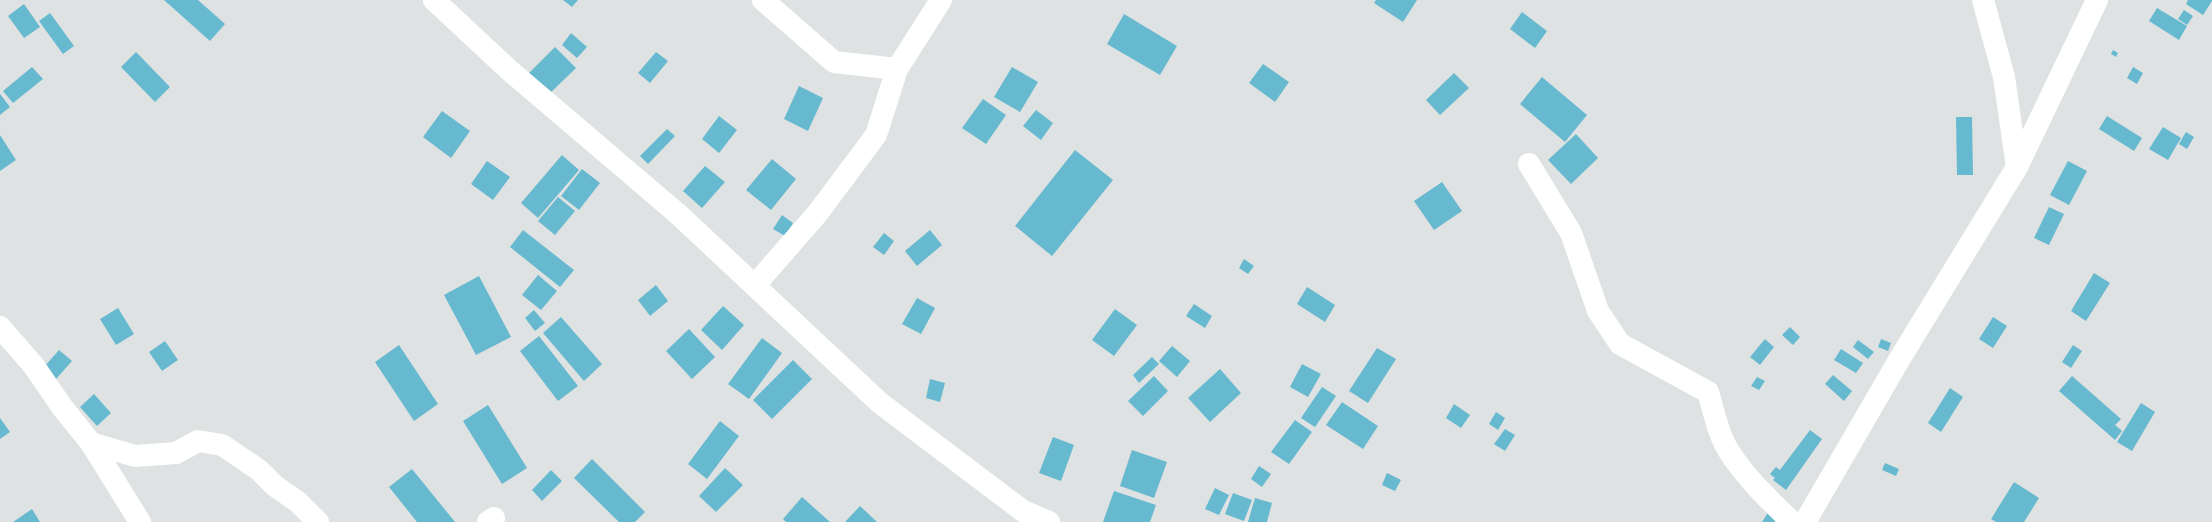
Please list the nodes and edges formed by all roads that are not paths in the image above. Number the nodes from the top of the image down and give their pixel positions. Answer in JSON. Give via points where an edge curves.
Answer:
{"nodes":[{"id":1,"x":434,"y":0,"type":"edge"},
{"id":2,"x":763,"y":0,"type":"edge"},
{"id":3,"x":941,"y":0,"type":"edge"},
{"id":4,"x":1983,"y":0,"type":"edge"},
{"id":5,"x":2097,"y":0,"type":"edge"},
{"id":6,"x":897,"y":69,"type":"junction"},
{"id":7,"x":1529,"y":164,"type":"dead end"},
{"id":8,"x":2017,"y":167,"type":"junction"},
{"id":9,"x":755,"y":285,"type":"junction"},
{"id":10,"x":0,"y":327,"type":"edge"},
{"id":11,"x":91,"y":444,"type":"junction"},
{"id":12,"x":140,"y":522,"type":"edge"},
{"id":13,"x":318,"y":522,"type":"edge"},
{"id":14,"x":1049,"y":522,"type":"edge"},
{"id":15,"x":1792,"y":522,"type":"edge"},
{"id":16,"x":1805,"y":522,"type":"edge"}],
"edges":[{"from":1,"to":9,"type":"street","via":[[509,70],[678,214]]},
{"from":2,"to":6,"type":"street","via":[[834,62]]},
{"from":3,"to":6,"type":"street"},
{"from":4,"to":8,"type":"street","via":[[2004,76]]},
{"from":5,"to":8,"type":"street"},
{"from":6,"to":9,"type":"street","via":[[876,135],[817,214]]},
{"from":7,"to":15,"type":"street","via":[[1571,233],[1598,311],[1620,344],[1708,392],[1729,452],[1763,493]]},
{"from":8,"to":16,"type":"street","via":[[1899,360]]},
{"from":9,"to":14,"type":"street","via":[[880,403],[1023,510]]},
{"from":10,"to":11,"type":"street","via":[[34,366]]},
{"from":11,"to":12,"type":"street"},
{"from":11,"to":13,"type":"street","via":[[135,456],[176,453],[198,441],[222,445],[260,470]]}]}
